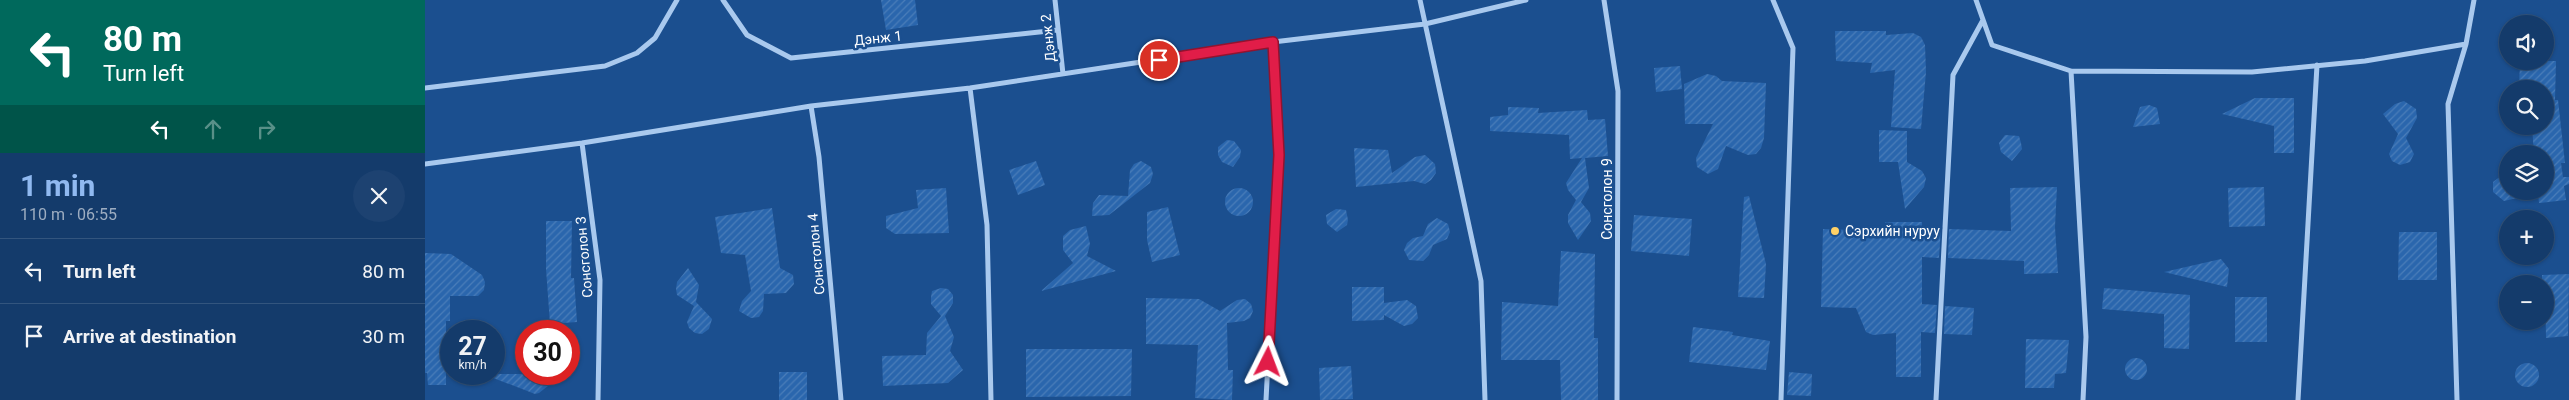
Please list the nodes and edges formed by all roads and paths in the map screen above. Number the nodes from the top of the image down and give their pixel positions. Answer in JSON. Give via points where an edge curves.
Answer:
{"nodes":[{"id":1,"x":677,"y":0,"type":"edge"},
{"id":2,"x":723,"y":0,"type":"edge"},
{"id":3,"x":1055,"y":0,"type":"edge"},
{"id":4,"x":1420,"y":0,"type":"edge"},
{"id":5,"x":1526,"y":0,"type":"edge"},
{"id":6,"x":1604,"y":0,"type":"edge"},
{"id":7,"x":1773,"y":0,"type":"edge"},
{"id":8,"x":1977,"y":0,"type":"edge"},
{"id":9,"x":2474,"y":0,"type":"edge"},
{"id":10,"x":1983,"y":20,"type":"junction"},
{"id":11,"x":1425,"y":24,"type":"junction"},
{"id":12,"x":1059,"y":30,"type":"junction"},
{"id":13,"x":1273,"y":42,"type":"junction"},
{"id":14,"x":2466,"y":44,"type":"junction"},
{"id":15,"x":2317,"y":66,"type":"junction"},
{"id":16,"x":2071,"y":71,"type":"junction"},
{"id":17,"x":1063,"y":74,"type":"junction"},
{"id":18,"x":425,"y":88,"type":"edge"},
{"id":19,"x":970,"y":88,"type":"junction"},
{"id":20,"x":811,"y":106,"type":"junction"},
{"id":21,"x":582,"y":143,"type":"junction"},
{"id":22,"x":425,"y":164,"type":"edge"},
{"id":23,"x":597,"y":400,"type":"edge"},
{"id":24,"x":841,"y":400,"type":"edge"},
{"id":25,"x":991,"y":400,"type":"edge"},
{"id":26,"x":1266,"y":400,"type":"edge"},
{"id":27,"x":1485,"y":400,"type":"edge"},
{"id":28,"x":1617,"y":400,"type":"edge"},
{"id":29,"x":1781,"y":400,"type":"edge"},
{"id":30,"x":1936,"y":400,"type":"edge"},
{"id":31,"x":2083,"y":400,"type":"edge"},
{"id":32,"x":2298,"y":400,"type":"edge"},
{"id":33,"x":2457,"y":400,"type":"edge"}],
"edges":[{"from":1,"to":18,"type":"street","via":[[655,38],[637,53],[605,66]]},
{"from":2,"to":12,"type":"street","name":"Дэнж 1","via":[[747,35],[791,58]]},
{"from":3,"to":12,"type":"street","name":"Дэнж 2"},
{"from":4,"to":11,"type":"street"},
{"from":5,"to":11,"type":"street"},
{"from":6,"to":28,"type":"street","name":"Сонсголон 9","via":[[1618,91]]},
{"from":7,"to":29,"type":"street","via":[[1793,48]]},
{"from":8,"to":10,"type":"street"},
{"from":9,"to":14,"type":"street"},
{"from":10,"to":16,"type":"street","via":[[1992,44]]},
{"from":10,"to":30,"type":"street","via":[[1953,75]]},
{"from":11,"to":13,"type":"street"},
{"from":11,"to":27,"type":"street","via":[[1481,281]]},
{"from":12,"to":17,"type":"street","name":"Дэнж 2"},
{"from":13,"to":17,"type":"street"},
{"from":13,"to":26,"type":"street","via":[[1279,155]]},
{"from":14,"to":15,"type":"street"},
{"from":14,"to":33,"type":"street","via":[[2448,104]]},
{"from":15,"to":16,"type":"street","via":[[2252,72]]},
{"from":15,"to":32,"type":"street"},
{"from":16,"to":31,"type":"street","via":[[2085,337]]},
{"from":17,"to":19,"type":"street"},
{"from":19,"to":20,"type":"street"},
{"from":19,"to":25,"type":"street","via":[[987,225]]},
{"from":20,"to":21,"type":"street"},
{"from":20,"to":24,"type":"street","name":"Сонсголон 4","via":[[819,157]]},
{"from":21,"to":22,"type":"street"},
{"from":21,"to":23,"type":"street","name":"Сонсголон 3","via":[[600,280]]}]}
